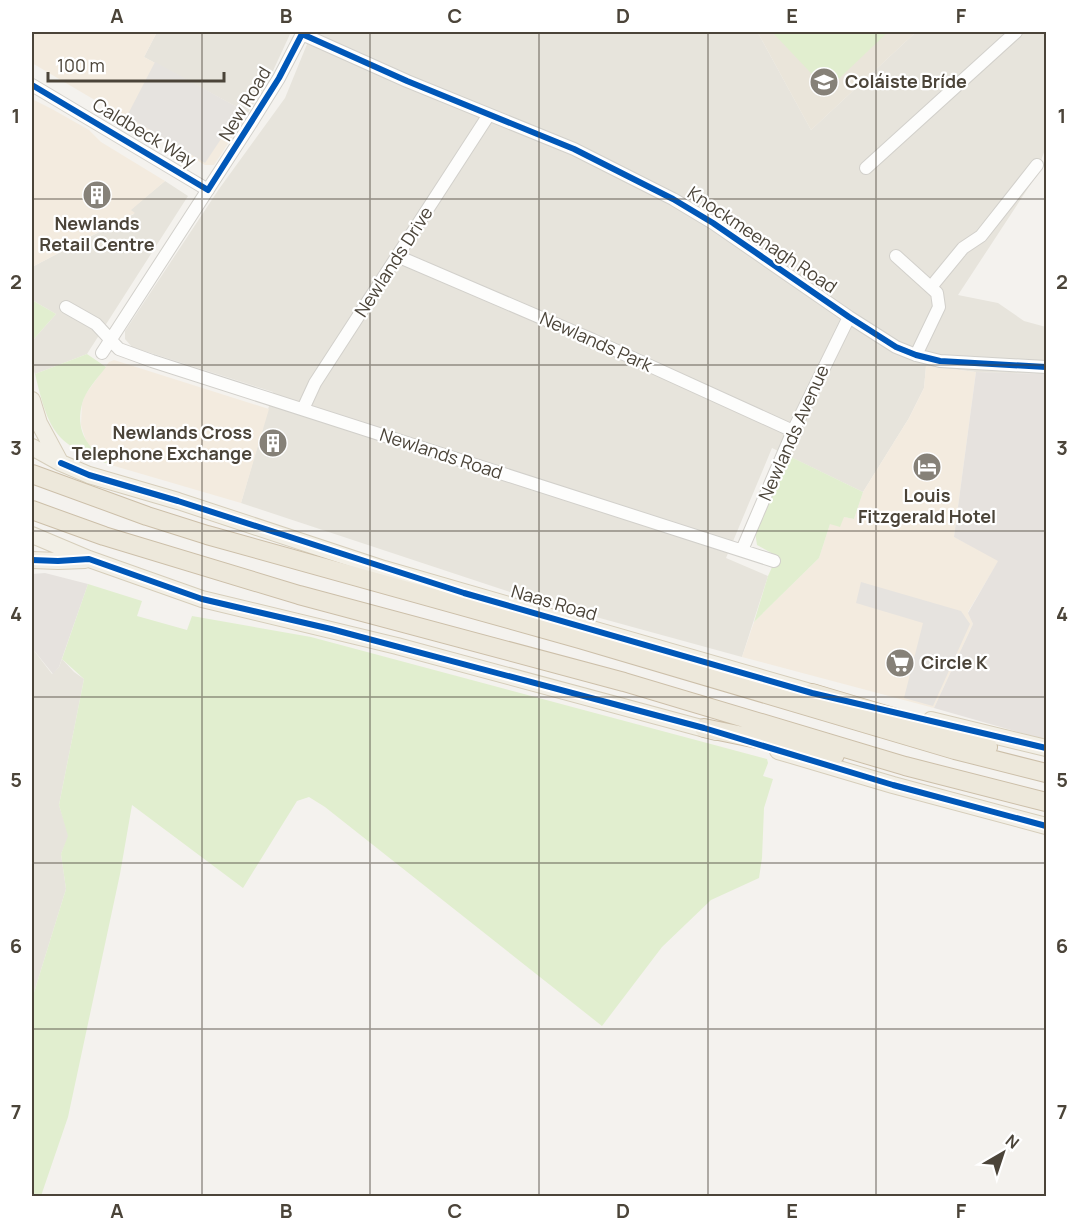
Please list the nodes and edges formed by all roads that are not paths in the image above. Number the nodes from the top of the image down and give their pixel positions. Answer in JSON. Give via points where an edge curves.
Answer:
{"nodes":[{"id":1,"x":1016,"y":32,"type":"edge"},
{"id":2,"x":302,"y":33,"type":"edge"},
{"id":3,"x":32,"y":85,"type":"edge"},
{"id":4,"x":488,"y":116,"type":"junction"},
{"id":5,"x":1037,"y":165,"type":"dead end"},
{"id":6,"x":866,"y":168,"type":"dead end"},
{"id":7,"x":208,"y":190,"type":"junction"},
{"id":8,"x":397,"y":256,"type":"junction"},
{"id":9,"x":896,"y":256,"type":"dead end"},
{"id":10,"x":931,"y":287,"type":"junction"},
{"id":11,"x":66,"y":307,"type":"dead end"},
{"id":12,"x":849,"y":317,"type":"junction"},
{"id":13,"x":111,"y":341,"type":"junction"},
{"id":14,"x":102,"y":353,"type":"dead end"},
{"id":15,"x":916,"y":356,"type":"junction"},
{"id":16,"x":1047,"y":367,"type":"edge"},
{"id":17,"x":32,"y":400,"type":"edge"},
{"id":18,"x":303,"y":410,"type":"junction"},
{"id":19,"x":793,"y":431,"type":"junction"},
{"id":20,"x":35,"y":451,"type":"edge"},
{"id":21,"x":61,"y":463,"type":"junction"},
{"id":22,"x":32,"y":474,"type":"edge"},
{"id":23,"x":40,"y":513,"type":"edge"},
{"id":24,"x":32,"y":535,"type":"edge"},
{"id":25,"x":742,"y":550,"type":"junction"},
{"id":26,"x":88,"y":559,"type":"junction"},
{"id":27,"x":32,"y":560,"type":"edge"},
{"id":28,"x":774,"y":561,"type":"dead end"},
{"id":29,"x":812,"y":693,"type":"junction"},
{"id":30,"x":704,"y":728,"type":"junction"},
{"id":31,"x":1047,"y":748,"type":"edge"},
{"id":32,"x":904,"y":766,"type":"junction"},
{"id":33,"x":1047,"y":768,"type":"edge"},
{"id":34,"x":1047,"y":773,"type":"edge"},
{"id":35,"x":1047,"y":802,"type":"edge"},
{"id":36,"x":1047,"y":826,"type":"edge"}],
"edges":[{"from":1,"to":6,"type":"street"},
{"from":2,"to":4,"type":"street","name":"Knockmeenagh Road"},
{"from":2,"to":7,"type":"street","name":"New Road","via":[[279,78]]},
{"from":3,"to":7,"type":"street","name":"Caldbeck Way"},
{"from":4,"to":8,"type":"street","name":"Newlands Drive"},
{"from":4,"to":12,"type":"street","name":"Knockmeenagh Road","via":[[574,149],[673,199]]},
{"from":5,"to":10,"type":"street","via":[[981,236],[963,248]]},
{"from":7,"to":13,"type":"street","name":"New Road"},
{"from":8,"to":18,"type":"street","name":"Newlands Drive","via":[[315,383]]},
{"from":8,"to":19,"type":"street","name":"Newlands Park"},
{"from":9,"to":10,"type":"street"},
{"from":10,"to":15,"type":"street","via":[[937,293],[939,307]]},
{"from":11,"to":13,"type":"street","name":"Newlands Road","via":[[96,324]]},
{"from":12,"to":15,"type":"street","name":"Knockmeenagh Road"},
{"from":12,"to":19,"type":"street","name":"Newlands Avenue"},
{"from":13,"to":14,"type":"street","name":"New Road"},
{"from":13,"to":18,"type":"street","name":"Newlands Road","via":[[119,349],[152,361]]},
{"from":15,"to":16,"type":"street","name":"Knockmeenagh Road"},
{"from":17,"to":21,"type":"main road","via":[[39,423]]},
{"from":18,"to":25,"type":"street","name":"Newlands Road"},
{"from":19,"to":25,"type":"street","name":"Newlands Avenue"},
{"from":20,"to":21,"type":"main road","name":"Naas Road"},
{"from":21,"to":29,"type":"main road","name":"Naas Road","via":[[395,572]]},
{"from":22,"to":34,"type":"highway","name":"Naas Road","via":[[147,516],[280,557]]},
{"from":23,"to":32,"type":"highway","via":[[256,582],[613,679]]},
{"from":24,"to":26,"type":"main road"},
{"from":25,"to":28,"type":"street","name":"Newlands Road"},
{"from":26,"to":27,"type":"main road"},
{"from":26,"to":30,"type":"main road","via":[[202,599]]},
{"from":29,"to":31,"type":"main road","name":"Naas Road"},
{"from":29,"to":33,"type":"highway"},
{"from":30,"to":32,"type":"highway","via":[[817,753]]},
{"from":30,"to":36,"type":"main road"},
{"from":32,"to":35,"type":"highway"}]}
